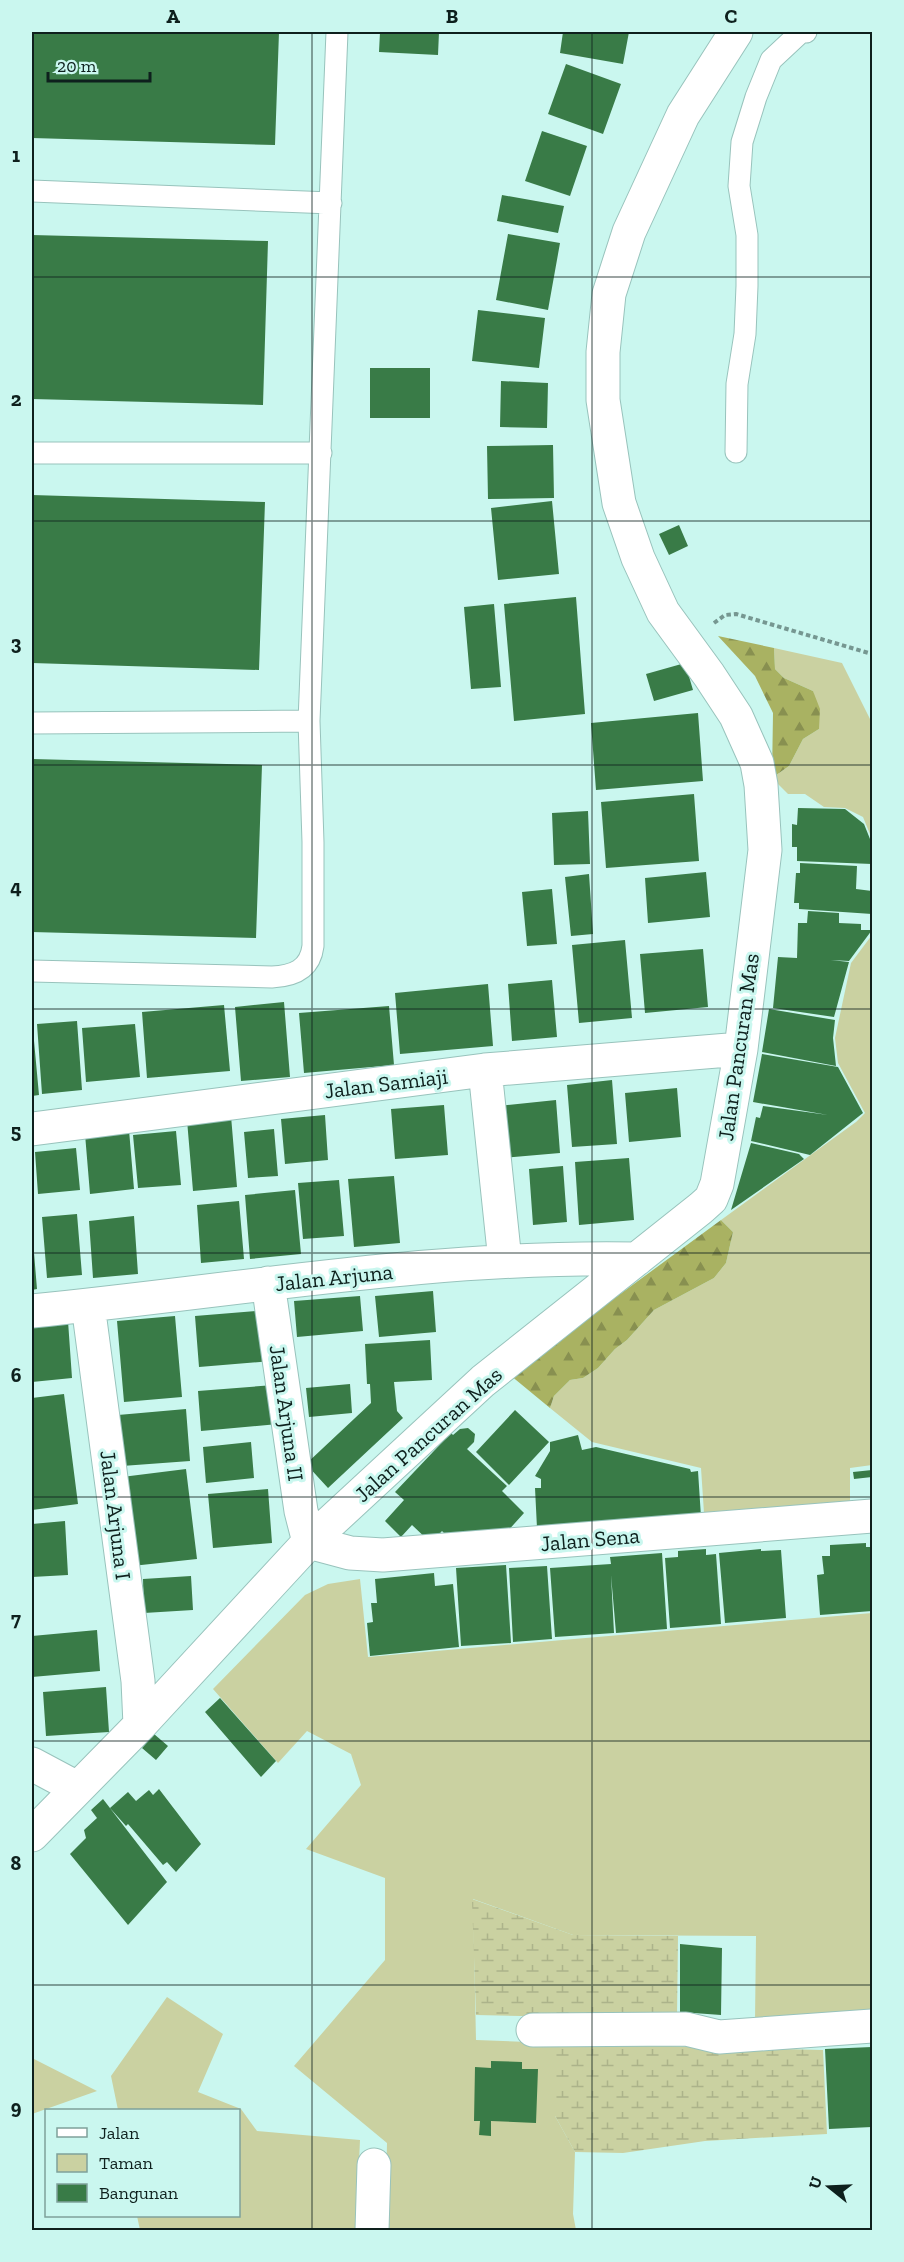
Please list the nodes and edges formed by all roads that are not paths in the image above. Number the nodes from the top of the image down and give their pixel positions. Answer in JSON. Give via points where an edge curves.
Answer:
{"nodes":[{"id":1,"x":338,"y":32,"type":"edge"},
{"id":2,"x":736,"y":32,"type":"edge"},
{"id":3,"x":806,"y":32,"type":"edge"},
{"id":4,"x":32,"y":191,"type":"edge"},
{"id":5,"x":331,"y":203,"type":"junction"},
{"id":6,"x":735,"y":452,"type":"dead end"},
{"id":7,"x":32,"y":453,"type":"edge"},
{"id":8,"x":321,"y":453,"type":"junction"},
{"id":9,"x":309,"y":721,"type":"junction"},
{"id":10,"x":32,"y":723,"type":"edge"},
{"id":11,"x":32,"y":971,"type":"edge"},
{"id":12,"x":741,"y":1049,"type":"junction"},
{"id":13,"x":485,"y":1070,"type":"junction"},
{"id":14,"x":32,"y":1129,"type":"edge"},
{"id":15,"x":637,"y":1259,"type":"junction"},
{"id":16,"x":505,"y":1261,"type":"junction"},
{"id":17,"x":268,"y":1283,"type":"junction"},
{"id":18,"x":88,"y":1305,"type":"junction"},
{"id":19,"x":32,"y":1311,"type":"edge"},
{"id":20,"x":873,"y":1516,"type":"edge"},
{"id":21,"x":309,"y":1542,"type":"junction"},
{"id":22,"x":140,"y":1725,"type":"junction"},
{"id":23,"x":32,"y":1764,"type":"edge"},
{"id":24,"x":77,"y":1788,"type":"junction"},
{"id":25,"x":32,"y":1835,"type":"edge"},
{"id":26,"x":873,"y":2026,"type":"edge"},
{"id":27,"x":533,"y":2030,"type":"dead end"},
{"id":28,"x":374,"y":2165,"type":"dead end"},
{"id":29,"x":372,"y":2230,"type":"edge"}],
"edges":[{"from":1,"to":5,"type":"lane"},
{"from":2,"to":12,"type":"street","name":"Jalan Pancuran Mas","via":[[684,115],[629,232],[609,294],[603,400],[619,503],[638,558],[663,612],[736,717],[757,763],[765,850]]},
{"from":3,"to":6,"type":"lane","via":[[801,32],[771,60],[742,142],[739,186],[747,235],[747,286]]},
{"from":4,"to":5,"type":"lane"},
{"from":5,"to":8,"type":"lane"},
{"from":7,"to":8,"type":"lane"},
{"from":8,"to":9,"type":"lane"},
{"from":9,"to":10,"type":"lane"},
{"from":9,"to":11,"type":"lane","via":[[313,946],[305,966],[296,974],[272,977]]},
{"from":12,"to":13,"type":"street","name":"Jalan Samiaji"},
{"from":12,"to":15,"type":"street","name":"Jalan Pancuran Mas","via":[[711,1199]]},
{"from":13,"to":14,"type":"street","name":"Jalan Samiaji"},
{"from":13,"to":16,"type":"street"},
{"from":15,"to":16,"type":"street","name":"Jalan Arjuna"},
{"from":15,"to":21,"type":"street","name":"Jalan Pancuran Mas","via":[[483,1381]]},
{"from":16,"to":17,"type":"street","name":"Jalan Arjuna"},
{"from":17,"to":18,"type":"street","name":"Jalan Arjuna"},
{"from":17,"to":21,"type":"street","name":"Jalan Arjuna II","via":[[301,1511]]},
{"from":18,"to":19,"type":"street","name":"Jalan Arjuna"},
{"from":18,"to":22,"type":"street","name":"Jalan Arjuna I","via":[[138,1682]]},
{"from":20,"to":21,"type":"street","name":"Jalan Sena","via":[[383,1555],[350,1553]]},
{"from":21,"to":22,"type":"street","name":"Jalan Pancuran Mas"},
{"from":22,"to":24,"type":"street","name":"Jalan Pancuran Mas"},
{"from":23,"to":24,"type":"street"},
{"from":24,"to":25,"type":"street","name":"Jalan Pancuran Mas"},
{"from":26,"to":27,"type":"street","via":[[724,2037],[686,2030]]},
{"from":28,"to":29,"type":"street"}]}
